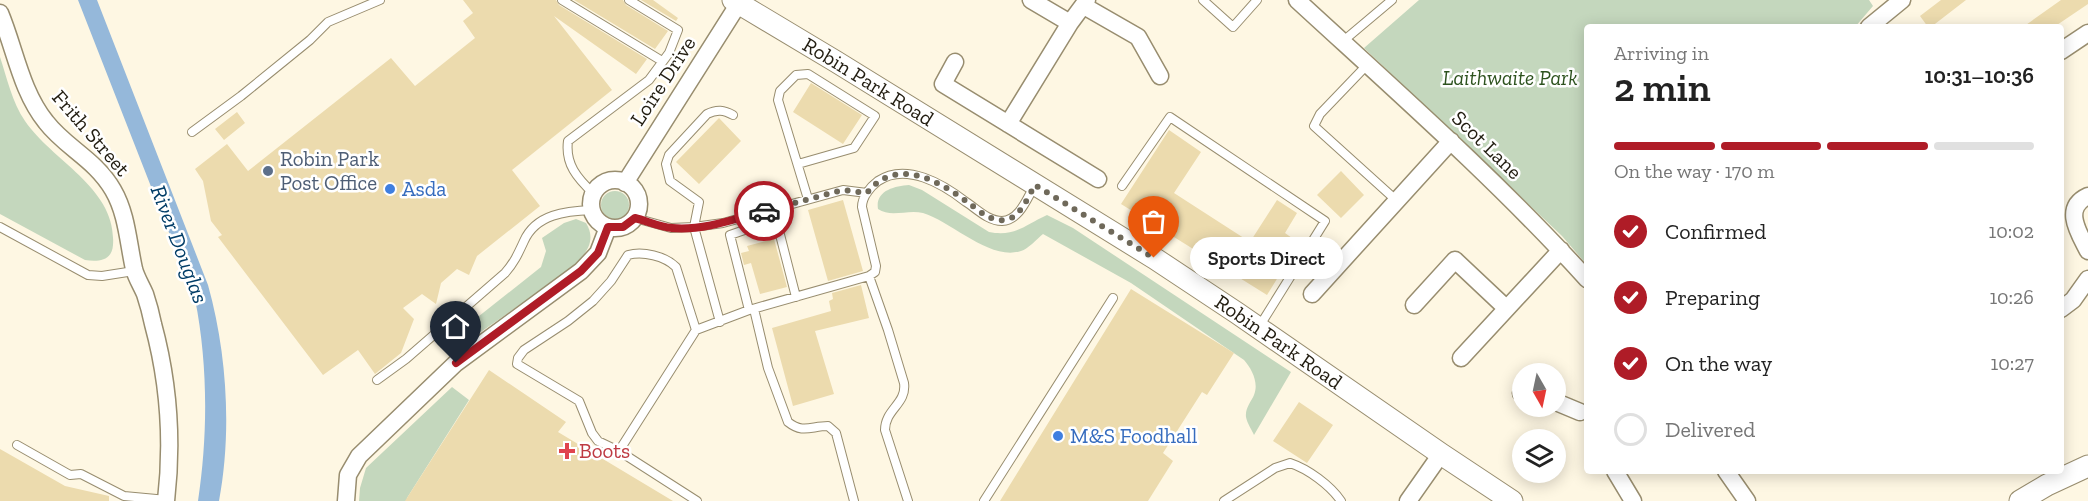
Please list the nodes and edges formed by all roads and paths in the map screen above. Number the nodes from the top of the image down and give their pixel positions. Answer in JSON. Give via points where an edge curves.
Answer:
{"nodes":[{"id":1,"x":8,"y":0,"type":"edge"},
{"id":2,"x":380,"y":0,"type":"edge"},
{"id":3,"x":562,"y":0,"type":"edge"},
{"id":4,"x":629,"y":0,"type":"edge"},
{"id":5,"x":1031,"y":0,"type":"edge"},
{"id":6,"x":1203,"y":0,"type":"edge"},
{"id":7,"x":1257,"y":0,"type":"edge"},
{"id":8,"x":1297,"y":0,"type":"edge"},
{"id":9,"x":1392,"y":0,"type":"edge"},
{"id":10,"x":1902,"y":0,"type":"edge"},
{"id":11,"x":738,"y":1,"type":"edge"},
{"id":12,"x":1086,"y":3,"type":"edge"},
{"id":13,"x":1883,"y":5,"type":"edge"},
{"id":14,"x":3,"y":20,"type":"edge"},
{"id":15,"x":1070,"y":23,"type":"junction"},
{"id":16,"x":1871,"y":24,"type":"edge"},
{"id":17,"x":2088,"y":33,"type":"edge"},
{"id":18,"x":1342,"y":42,"type":"junction"},
{"id":19,"x":2064,"y":49,"type":"edge"},
{"id":20,"x":662,"y":61,"type":"junction"},
{"id":21,"x":955,"y":62,"type":"dead end"},
{"id":22,"x":1366,"y":65,"type":"junction"},
{"id":23,"x":1160,"y":76,"type":"dead end"},
{"id":24,"x":733,"y":115,"type":"dead end"},
{"id":25,"x":1008,"y":124,"type":"junction"},
{"id":26,"x":192,"y":132,"type":"dead end"},
{"id":27,"x":1451,"y":141,"type":"junction"},
{"id":28,"x":798,"y":164,"type":"junction"},
{"id":29,"x":1098,"y":179,"type":"dead end"},
{"id":30,"x":625,"y":183,"type":"junction"},
{"id":31,"x":1035,"y":185,"type":"junction"},
{"id":32,"x":1122,"y":186,"type":"dead end"},
{"id":33,"x":867,"y":193,"type":"junction"},
{"id":34,"x":2088,"y":196,"type":"edge"},
{"id":35,"x":808,"y":199,"type":"junction"},
{"id":36,"x":1397,"y":201,"type":"junction"},
{"id":37,"x":593,"y":202,"type":"junction"},
{"id":38,"x":635,"y":218,"type":"junction"},
{"id":39,"x":0,"y":227,"type":"edge"},
{"id":40,"x":608,"y":227,"type":"junction"},
{"id":41,"x":694,"y":227,"type":"junction"},
{"id":42,"x":1560,"y":250,"type":"junction"},
{"id":43,"x":2088,"y":251,"type":"edge"},
{"id":44,"x":134,"y":271,"type":"junction"},
{"id":45,"x":869,"y":276,"type":"junction"},
{"id":46,"x":1584,"y":276,"type":"edge"},
{"id":47,"x":2088,"y":279,"type":"edge"},
{"id":48,"x":1312,"y":294,"type":"dead end"},
{"id":49,"x":796,"y":297,"type":"junction"},
{"id":50,"x":1113,"y":298,"type":"dead end"},
{"id":51,"x":1414,"y":304,"type":"dead end"},
{"id":52,"x":2064,"y":307,"type":"edge"},
{"id":53,"x":1506,"y":308,"type":"junction"},
{"id":54,"x":751,"y":310,"type":"junction"},
{"id":55,"x":720,"y":322,"type":"junction"},
{"id":56,"x":1259,"y":327,"type":"junction"},
{"id":57,"x":696,"y":330,"type":"junction"},
{"id":58,"x":1461,"y":358,"type":"dead end"},
{"id":59,"x":377,"y":380,"type":"dead end"},
{"id":60,"x":1566,"y":406,"type":"edge"},
{"id":61,"x":1584,"y":415,"type":"edge"},
{"id":62,"x":17,"y":445,"type":"dead end"},
{"id":63,"x":619,"y":451,"type":"junction"},
{"id":64,"x":1441,"y":454,"type":"junction"},
{"id":65,"x":2088,"y":466,"type":"edge"},
{"id":66,"x":1617,"y":474,"type":"edge"},
{"id":67,"x":1728,"y":474,"type":"edge"},
{"id":68,"x":166,"y":501,"type":"edge"},
{"id":69,"x":346,"y":501,"type":"edge"},
{"id":70,"x":698,"y":501,"type":"edge"},
{"id":71,"x":854,"y":501,"type":"edge"},
{"id":72,"x":908,"y":501,"type":"edge"},
{"id":73,"x":984,"y":501,"type":"edge"},
{"id":74,"x":1224,"y":501,"type":"edge"},
{"id":75,"x":1341,"y":501,"type":"edge"},
{"id":76,"x":1408,"y":501,"type":"edge"},
{"id":77,"x":1512,"y":501,"type":"edge"},
{"id":78,"x":1633,"y":501,"type":"edge"},
{"id":79,"x":1747,"y":501,"type":"edge"},
{"id":80,"x":2020,"y":501,"type":"edge"}],
"edges":[{"from":1,"to":14,"type":"street","name":"Frith Street"},
{"from":2,"to":26,"type":"lane","via":[[328,22]]},
{"from":3,"to":20,"type":"lane"},
{"from":4,"to":20,"type":"lane","via":[[678,30]]},
{"from":5,"to":15,"type":"street"},
{"from":6,"to":7,"type":"lane","via":[[1233,27]]},
{"from":8,"to":18,"type":"street","name":"Scot Lane"},
{"from":9,"to":18,"type":"lane"},
{"from":10,"to":13,"type":"street"},
{"from":11,"to":30,"type":"street","name":"Loire Drive"},
{"from":11,"to":31,"type":"street","name":"Robin Park Road"},
{"from":12,"to":15,"type":"street"},
{"from":12,"to":23,"type":"street","via":[[1138,37]]},
{"from":13,"to":16,"type":"street"},
{"from":14,"to":44,"type":"street","name":"Frith Street","via":[[30,96],[44,120],[90,161],[113,190],[126,226]]},
{"from":15,"to":25,"type":"street"},
{"from":17,"to":19,"type":"street"},
{"from":18,"to":22,"type":"street","name":"Scot Lane"},
{"from":20,"to":37,"type":"lane","via":[[649,80],[568,141],[569,164]]},
{"from":21,"to":25,"type":"street","via":[[943,84]]},
{"from":22,"to":27,"type":"street","name":"Scot Lane"},
{"from":22,"to":36,"type":"lane","via":[[1320,114],[1314,126]]},
{"from":24,"to":41,"type":"lane","via":[[719,110],[707,114],[669,155],[666,164],[670,182],[699,202]]},
{"from":25,"to":29,"type":"street"},
{"from":27,"to":36,"type":"street"},
{"from":27,"to":42,"type":"street","name":"Scot Lane"},
{"from":28,"to":28,"type":"lane","via":[[778,100],[780,91],[796,75],[808,74],[875,116],[854,148]]},
{"from":28,"to":35,"type":"lane"},
{"from":30,"to":37,"type":"street","via":[[604,183]]},
{"from":30,"to":38,"type":"street","via":[[638,198]]},
{"from":31,"to":33,"type":"lane","via":[[1018,214],[1002,221],[914,174],[884,177]]},
{"from":31,"to":56,"type":"street","name":"Robin Park Road"},
{"from":32,"to":56,"type":"lane","via":[[1170,117],[1325,221]]},
{"from":33,"to":35,"type":"lane","via":[[843,190]]},
{"from":33,"to":45,"type":"lane","via":[[862,207],[876,266]]},
{"from":34,"to":43,"type":"street","via":[[2079,202],[2073,216]]},
{"from":35,"to":41,"type":"lane","via":[[723,223]]},
{"from":36,"to":48,"type":"street"},
{"from":37,"to":40,"type":"street","via":[[595,218]]},
{"from":37,"to":59,"type":"lane","via":[[552,215],[539,224],[529,233],[514,264],[505,273]]},
{"from":38,"to":40,"type":"street","via":[[623,227]]},
{"from":38,"to":41,"type":"lane","via":[[671,228]]},
{"from":39,"to":44,"type":"lane","via":[[88,275]]},
{"from":40,"to":69,"type":"street","via":[[598,253],[581,271],[456,363],[359,456],[348,475]]},
{"from":41,"to":55,"type":"lane"},
{"from":42,"to":46,"type":"street","name":"Scot Lane"},
{"from":42,"to":53,"type":"street"},
{"from":44,"to":68,"type":"street","name":"Frith Street","via":[[145,294],[165,375],[170,451]]},
{"from":45,"to":49,"type":"lane"},
{"from":45,"to":72,"type":"lane","via":[[904,384],[900,401],[885,421],[885,430]]},
{"from":47,"to":52,"type":"street"},
{"from":49,"to":54,"type":"lane"},
{"from":49,"to":54,"type":"lane","via":[[776,219],[730,235]]},
{"from":50,"to":73,"type":"lane"},
{"from":51,"to":53,"type":"street","via":[[1455,260]]},
{"from":53,"to":58,"type":"street"},
{"from":54,"to":55,"type":"lane"},
{"from":54,"to":71,"type":"lane","via":[[788,422],[803,430],[828,426],[836,433]]},
{"from":55,"to":57,"type":"lane"},
{"from":56,"to":64,"type":"street","name":"Robin Park Road"},
{"from":57,"to":63,"type":"lane"},
{"from":57,"to":63,"type":"lane","via":[[676,267],[671,262],[636,253],[628,255],[586,307],[518,358],[517,364],[579,401],[598,441]]},
{"from":60,"to":61,"type":"street"},
{"from":62,"to":68,"type":"lane","via":[[70,474],[81,474],[124,496]]},
{"from":63,"to":70,"type":"lane"},
{"from":64,"to":76,"type":"street"},
{"from":64,"to":77,"type":"street","name":"Robin Park Road"},
{"from":65,"to":80,"type":"street"},
{"from":66,"to":78,"type":"street"},
{"from":67,"to":79,"type":"street"},
{"from":74,"to":75,"type":"lane","via":[[1275,468],[1290,463],[1335,492]]}]}
